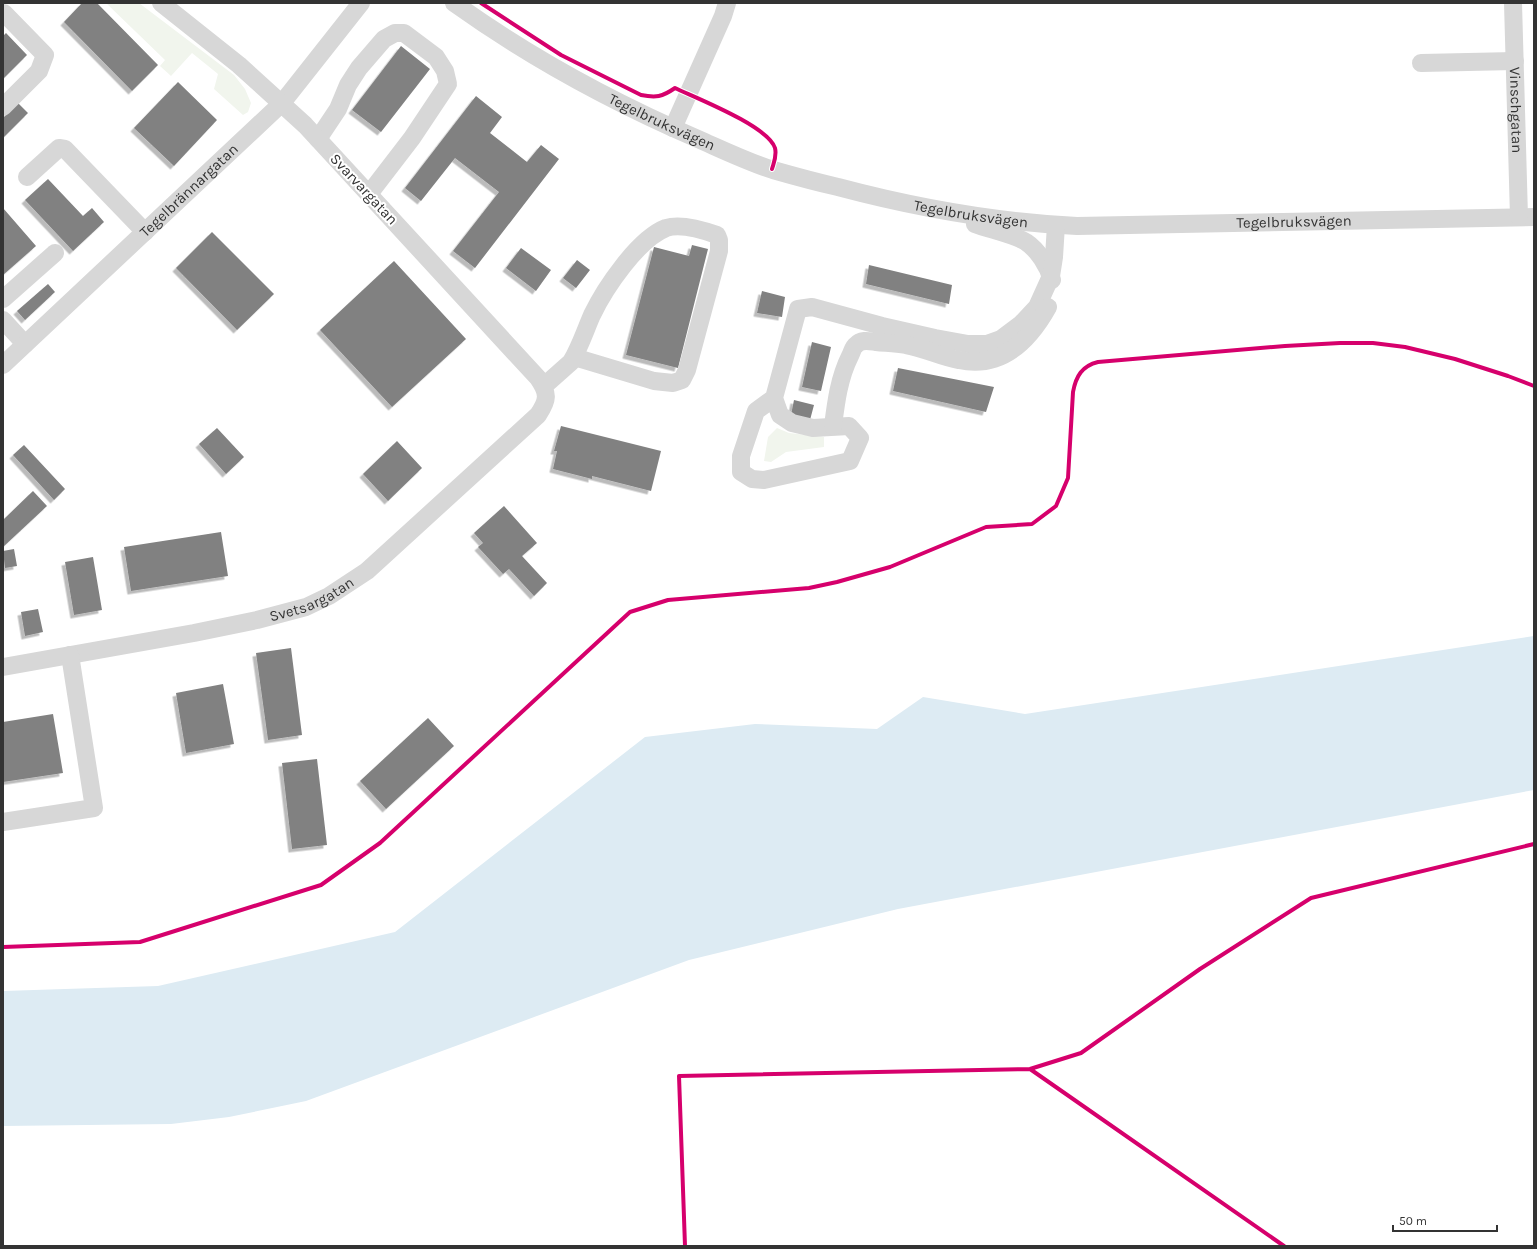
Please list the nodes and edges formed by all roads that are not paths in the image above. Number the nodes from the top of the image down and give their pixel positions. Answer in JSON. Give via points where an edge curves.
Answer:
{"nodes":[{"id":1,"x":161,"y":3,"type":"edge"},
{"id":2,"x":361,"y":3,"type":"edge"},
{"id":3,"x":454,"y":3,"type":"edge"},
{"id":4,"x":727,"y":3,"type":"edge"},
{"id":5,"x":1513,"y":3,"type":"edge"},
{"id":6,"x":3,"y":13,"type":"edge"},
{"id":7,"x":1515,"y":61,"type":"junction"},
{"id":8,"x":1421,"y":62,"type":"dead end"},
{"id":9,"x":282,"y":103,"type":"junction"},
{"id":10,"x":3,"y":107,"type":"edge"},
{"id":11,"x":672,"y":128,"type":"junction"},
{"id":12,"x":318,"y":140,"type":"junction"},
{"id":13,"x":27,"y":178,"type":"dead end"},
{"id":14,"x":369,"y":194,"type":"junction"},
{"id":15,"x":943,"y":211,"type":"junction"},
{"id":16,"x":1526,"y":217,"type":"edge"},
{"id":17,"x":1056,"y":225,"type":"junction"},
{"id":18,"x":145,"y":232,"type":"junction"},
{"id":19,"x":55,"y":253,"type":"dead end"},
{"id":20,"x":1051,"y":276,"type":"junction"},
{"id":21,"x":3,"y":299,"type":"edge"},
{"id":22,"x":3,"y":320,"type":"edge"},
{"id":23,"x":25,"y":344,"type":"junction"},
{"id":24,"x":574,"y":357,"type":"junction"},
{"id":25,"x":3,"y":365,"type":"edge"},
{"id":26,"x":545,"y":391,"type":"junction"},
{"id":27,"x":774,"y":398,"type":"junction"},
{"id":28,"x":833,"y":426,"type":"junction"},
{"id":29,"x":70,"y":654,"type":"junction"},
{"id":30,"x":3,"y":666,"type":"edge"},
{"id":31,"x":3,"y":822,"type":"edge"}],
"edges":[{"from":1,"to":9,"type":"street","name":"Svarvargatan"},
{"from":2,"to":9,"type":"street","name":"Tegelbrännargatan"},
{"from":3,"to":11,"type":"street","name":"Tegelbruksvägen","via":[[493,31],[557,70]]},
{"from":4,"to":11,"type":"street"},
{"from":5,"to":7,"type":"street","name":"Vinschgatan"},
{"from":6,"to":10,"type":"street","via":[[45,55],[39,71]]},
{"from":7,"to":8,"type":"street"},
{"from":7,"to":16,"type":"street","name":"Vinschgatan"},
{"from":9,"to":12,"type":"street","name":"Svarvargatan"},
{"from":9,"to":18,"type":"street","name":"Tegelbrännargatan"},
{"from":11,"to":15,"type":"street","name":"Tegelbruksvägen","via":[[772,170]]},
{"from":12,"to":14,"type":"street","name":"Svarvargatan"},
{"from":12,"to":14,"type":"street","via":[[338,109],[348,85],[359,68],[384,39],[395,33],[404,33],[436,57],[445,71],[448,84],[412,138]]},
{"from":13,"to":18,"type":"street","via":[[60,148],[65,149]]},
{"from":14,"to":26,"type":"street","name":"Svarvargatan","via":[[533,372]]},
{"from":15,"to":17,"type":"street","name":"Tegelbruksvägen"},
{"from":15,"to":20,"type":"street","via":[[1025,242],[1038,254]]},
{"from":16,"to":17,"type":"street","name":"Tegelbruksvägen","via":[[1121,226]]},
{"from":17,"to":20,"type":"street"},
{"from":18,"to":23,"type":"street","name":"Tegelbrännargatan"},
{"from":19,"to":21,"type":"street"},
{"from":20,"to":27,"type":"street","via":[[1037,307],[1021,324],[1001,339],[987,344],[968,344],[935,338],[812,307],[798,309]]},
{"from":20,"to":28,"type":"street","via":[[1053,287],[1048,306],[1034,329],[1005,354],[989,361],[958,360],[906,345],[864,340],[856,344],[838,390]]},
{"from":22,"to":23,"type":"street"},
{"from":23,"to":25,"type":"street","name":"Tegelbrännargatan"},
{"from":24,"to":24,"type":"street","via":[[592,314],[613,281],[625,264],[652,237],[667,228],[681,226],[717,235],[719,251],[687,370],[682,380],[673,383],[654,381]]},
{"from":24,"to":26,"type":"street"},
{"from":26,"to":29,"type":"street","name":"Svetsargatan","via":[[546,404],[538,415],[367,570],[329,596],[306,607],[257,620]]},
{"from":27,"to":28,"type":"street","via":[[780,415],[792,423],[813,428]]},
{"from":27,"to":28,"type":"street","via":[[756,411],[741,456],[742,472],[752,479],[764,480],[850,461],[860,438],[849,426]]},
{"from":29,"to":30,"type":"street","name":"Svetsargatan"},
{"from":29,"to":31,"type":"street","via":[[94,808]]}]}
